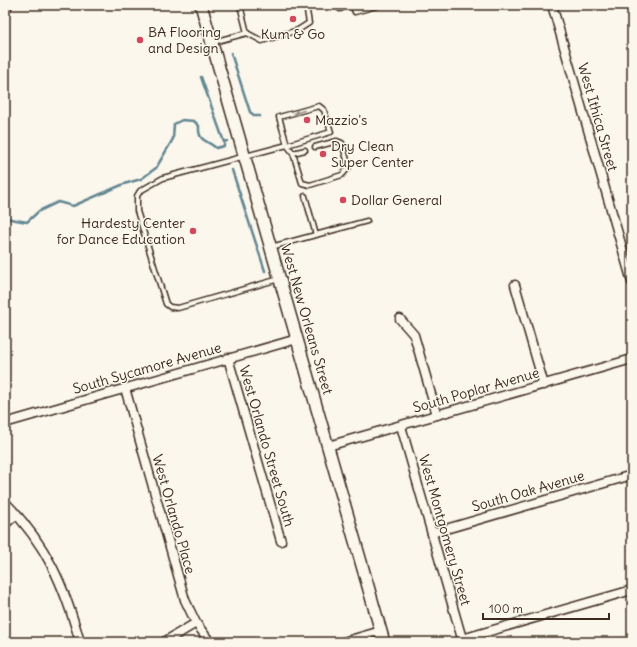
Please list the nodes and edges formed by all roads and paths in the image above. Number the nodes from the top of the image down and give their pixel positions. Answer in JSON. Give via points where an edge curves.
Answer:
{"nodes":[{"id":1,"x":201,"y":5,"type":"edge"},
{"id":2,"x":240,"y":5,"type":"edge"},
{"id":3,"x":306,"y":5,"type":"edge"},
{"id":4,"x":336,"y":5,"type":"edge"},
{"id":5,"x":351,"y":5,"type":"edge"},
{"id":6,"x":380,"y":5,"type":"edge"},
{"id":7,"x":552,"y":5,"type":"edge"},
{"id":8,"x":247,"y":32,"type":"junction"},
{"id":9,"x":211,"y":43,"type":"junction"},
{"id":10,"x":287,"y":145,"type":"junction"},
{"id":11,"x":315,"y":147,"type":"dead end"},
{"id":12,"x":304,"y":150,"type":"dead end"},
{"id":13,"x":293,"y":153,"type":"junction"},
{"id":14,"x":244,"y":156,"type":"junction"},
{"id":15,"x":305,"y":196,"type":"dead end"},
{"id":16,"x":367,"y":221,"type":"dead end"},
{"id":17,"x":316,"y":235,"type":"junction"},
{"id":18,"x":270,"y":248,"type":"junction"},
{"id":19,"x":280,"y":279,"type":"junction"},
{"id":20,"x":632,"y":282,"type":"edge"},
{"id":21,"x":515,"y":285,"type":"dead end"},
{"id":22,"x":400,"y":319,"type":"dead end"},
{"id":23,"x":297,"y":339,"type":"junction"},
{"id":24,"x":228,"y":358,"type":"junction"},
{"id":25,"x":632,"y":359,"type":"edge"},
{"id":26,"x":544,"y":385,"type":"junction"},
{"id":27,"x":124,"y":388,"type":"junction"},
{"id":28,"x":437,"y":415,"type":"junction"},
{"id":29,"x":5,"y":423,"type":"edge"},
{"id":30,"x":401,"y":426,"type":"junction"},
{"id":31,"x":328,"y":446,"type":"junction"},
{"id":32,"x":632,"y":475,"type":"edge"},
{"id":33,"x":5,"y":502,"type":"edge"},
{"id":34,"x":17,"y":514,"type":"junction"},
{"id":35,"x":5,"y":524,"type":"edge"},
{"id":36,"x":432,"y":533,"type":"junction"},
{"id":37,"x":281,"y":541,"type":"dead end"},
{"id":38,"x":632,"y":590,"type":"edge"},
{"id":39,"x":196,"y":623,"type":"junction"},
{"id":40,"x":381,"y":631,"type":"junction"},
{"id":41,"x":463,"y":640,"type":"edge"},
{"id":42,"x":80,"y":642,"type":"edge"},
{"id":43,"x":164,"y":642,"type":"edge"},
{"id":44,"x":210,"y":642,"type":"edge"},
{"id":45,"x":343,"y":642,"type":"edge"},
{"id":46,"x":384,"y":642,"type":"edge"}],
"edges":[{"from":1,"to":9,"type":"main road","name":"West New Orleans Street"},
{"from":2,"to":8,"type":"lane"},
{"from":3,"to":8,"type":"lane","via":[[309,23],[298,30],[262,41]]},
{"from":4,"to":5,"type":"lane","via":[[340,9]]},
{"from":5,"to":6,"type":"lane","via":[[355,12]]},
{"from":7,"to":20,"type":"street","name":"West Ithica Street"},
{"from":8,"to":9,"type":"lane"},
{"from":9,"to":14,"type":"main road","name":"West New Orleans Street"},
{"from":10,"to":10,"type":"lane","one_way":true,"via":[[331,132],[324,110],[318,106],[279,117]]},
{"from":10,"to":13,"type":"lane"},
{"from":10,"to":14,"type":"lane"},
{"from":11,"to":13,"type":"lane","via":[[337,141],[342,143],[349,167],[342,175],[310,185],[302,183]]},
{"from":12,"to":13,"type":"lane"},
{"from":14,"to":18,"type":"main road","name":"West New Orleans Street"},
{"from":14,"to":19,"type":"lane","via":[[163,178],[140,191],[137,196],[137,210],[162,295],[170,307],[178,308]]},
{"from":15,"to":17,"type":"lane"},
{"from":16,"to":17,"type":"lane"},
{"from":17,"to":18,"type":"lane"},
{"from":18,"to":19,"type":"main road","name":"West New Orleans Street"},
{"from":19,"to":23,"type":"main road","name":"West New Orleans Street"},
{"from":21,"to":26,"type":"street"},
{"from":22,"to":28,"type":"street","via":[[414,335]]},
{"from":23,"to":24,"type":"street","name":"South Sycamore Avenue"},
{"from":23,"to":31,"type":"main road","name":"West New Orleans Street"},
{"from":24,"to":27,"type":"street","name":"South Sycamore Avenue"},
{"from":24,"to":37,"type":"street","name":"West Orlando Street South"},
{"from":25,"to":26,"type":"street","name":"South Poplar Avenue"},
{"from":26,"to":28,"type":"street","name":"South Poplar Avenue"},
{"from":27,"to":29,"type":"street","name":"South Sycamore Avenue"},
{"from":27,"to":39,"type":"street","name":"West Orlando Place","via":[[185,600]]},
{"from":28,"to":30,"type":"street","name":"South Poplar Avenue"},
{"from":30,"to":31,"type":"street","name":"South Poplar Avenue"},
{"from":30,"to":36,"type":"street","name":"West Montgomery Street"},
{"from":31,"to":40,"type":"main road","name":"West New Orleans Street"},
{"from":32,"to":36,"type":"street","name":"South Oak Avenue"},
{"from":33,"to":34,"type":"street"},
{"from":34,"to":35,"type":"street"},
{"from":34,"to":42,"type":"street","via":[[54,568],[70,607]]},
{"from":36,"to":41,"type":"street","name":"West Montgomery Street"},
{"from":38,"to":41,"type":"street"},
{"from":39,"to":43,"type":"street"},
{"from":39,"to":44,"type":"street","name":"West Orlando Place"},
{"from":40,"to":45,"type":"street"},
{"from":40,"to":46,"type":"main road","name":"West New Orleans Street"}]}
